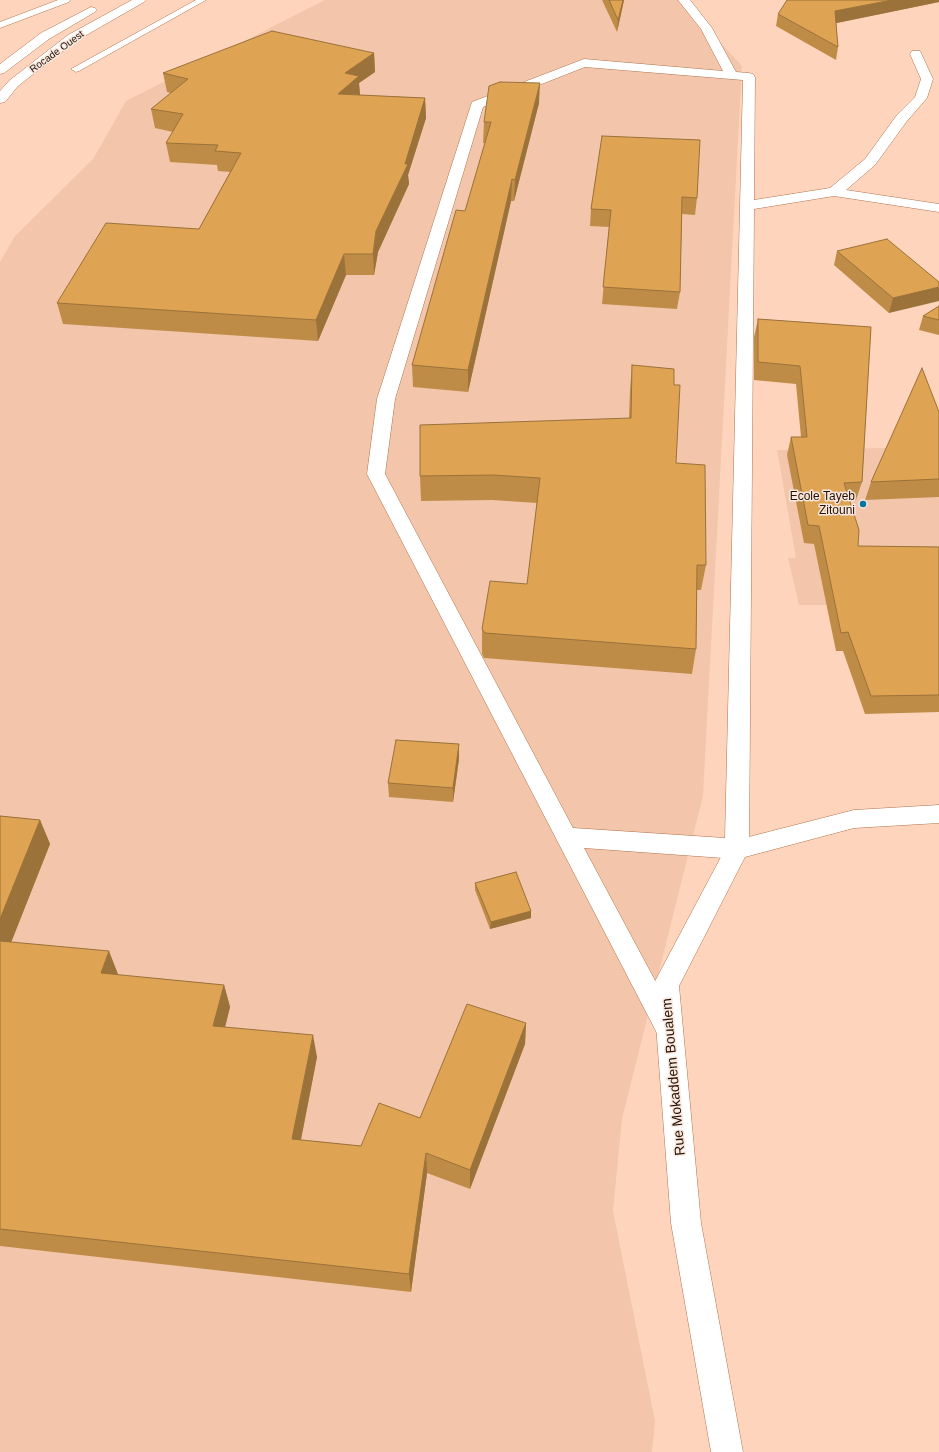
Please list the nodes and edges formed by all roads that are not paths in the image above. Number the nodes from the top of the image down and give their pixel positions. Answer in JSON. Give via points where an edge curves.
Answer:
{"nodes":[{"id":1,"x":66,"y":0,"type":"edge"},
{"id":2,"x":140,"y":0,"type":"edge"},
{"id":3,"x":202,"y":0,"type":"edge"},
{"id":4,"x":684,"y":0,"type":"edge"},
{"id":5,"x":102,"y":4,"type":"dead end"},
{"id":6,"x":0,"y":25,"type":"edge"},
{"id":7,"x":916,"y":54,"type":"dead end"},
{"id":8,"x":76,"y":69,"type":"dead end"},
{"id":9,"x":0,"y":70,"type":"edge"},
{"id":10,"x":731,"y":75,"type":"junction"},
{"id":11,"x":0,"y":99,"type":"edge"},
{"id":12,"x":834,"y":192,"type":"junction"},
{"id":13,"x":747,"y":206,"type":"junction"},
{"id":14,"x":939,"y":208,"type":"edge"},
{"id":15,"x":939,"y":814,"type":"edge"},
{"id":16,"x":566,"y":836,"type":"junction"},
{"id":17,"x":737,"y":849,"type":"junction"},
{"id":18,"x":670,"y":1034,"type":"junction"},
{"id":19,"x":727,"y":1452,"type":"edge"}],
"edges":[{"from":1,"to":6,"type":"lane"},
{"from":2,"to":11,"type":"main road","name":"Rocade Ouest","via":[[72,38],[14,84]]},
{"from":3,"to":8,"type":"lane"},
{"from":4,"to":10,"type":"main road","via":[[706,28]]},
{"from":5,"to":9,"type":"main road","via":[[45,36]]},
{"from":7,"to":12,"type":"main road","via":[[927,79],[921,98],[902,118],[870,162]]},
{"from":10,"to":13,"type":"main road","via":[[749,76]]},
{"from":10,"to":16,"type":"main road","via":[[584,63],[477,105],[386,399],[376,474]]},
{"from":12,"to":13,"type":"main road"},
{"from":12,"to":14,"type":"main road"},
{"from":13,"to":17,"type":"main road"},
{"from":15,"to":17,"type":"main road","via":[[854,818]]},
{"from":16,"to":17,"type":"main road"},
{"from":16,"to":18,"type":"main road"},
{"from":17,"to":18,"type":"main road","name":"Rue Mokaddem Boualem","via":[[666,985]]},
{"from":18,"to":19,"type":"main road","name":"Rue Mokaddem Boualem","via":[[686,1223]]}]}
